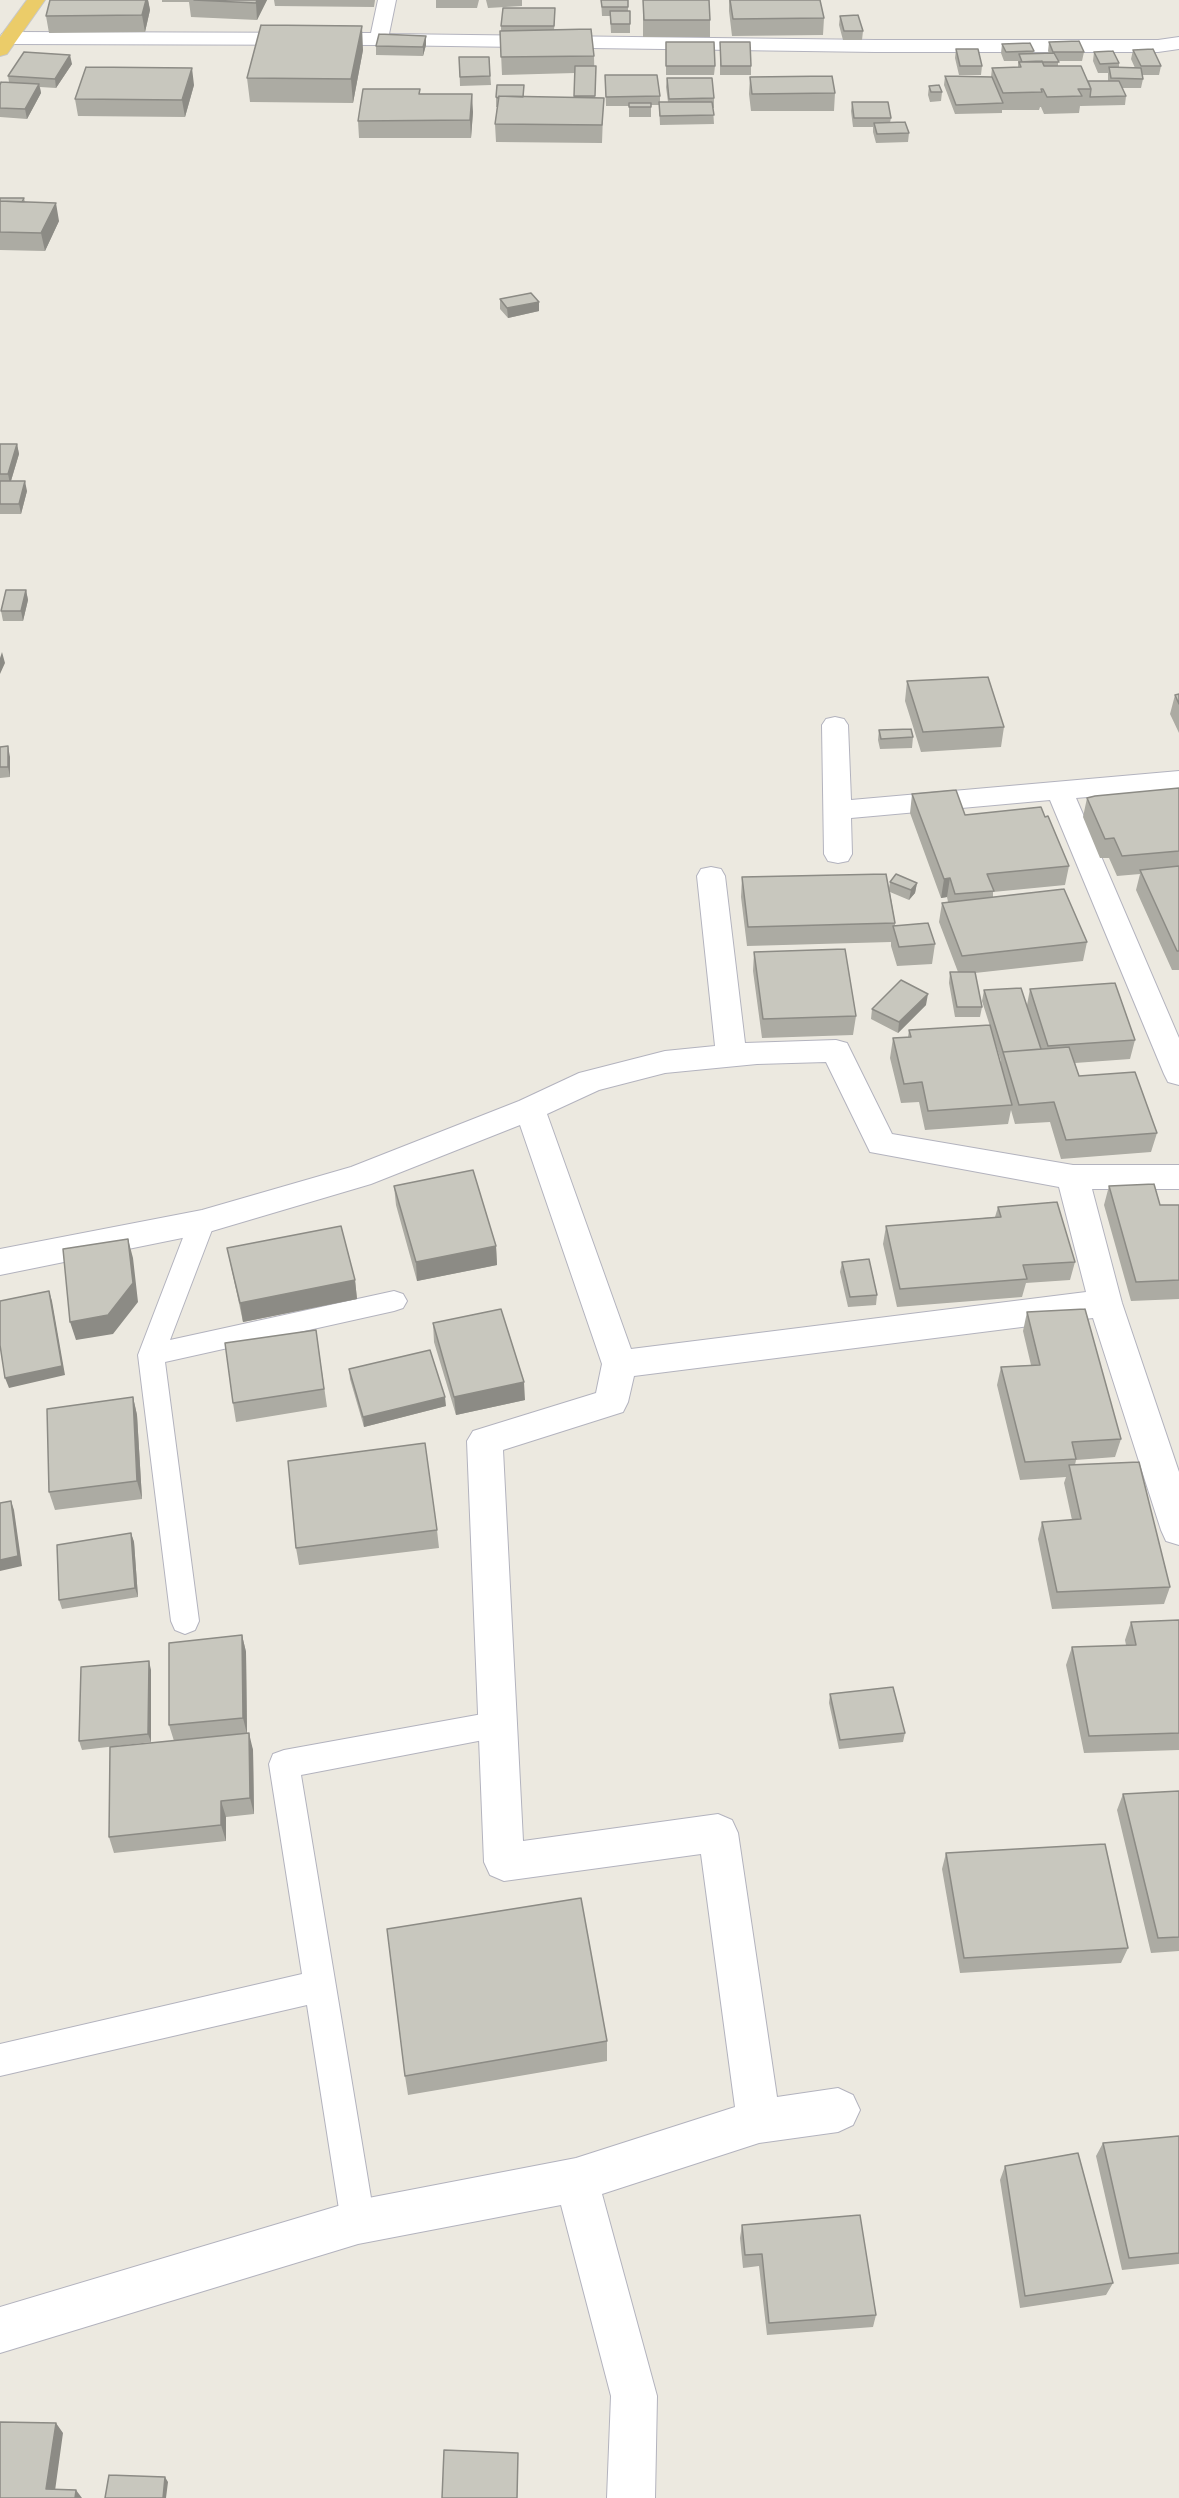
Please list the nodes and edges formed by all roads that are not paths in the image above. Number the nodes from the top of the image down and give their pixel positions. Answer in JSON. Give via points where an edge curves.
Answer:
{"nodes":[{"id":1,"x":36,"y":0,"type":"edge"},
{"id":2,"x":387,"y":0,"type":"edge"},
{"id":3,"x":380,"y":39,"type":"junction"},
{"id":4,"x":1179,"y":43,"type":"edge"},
{"id":5,"x":5,"y":44,"type":"edge"},
{"id":6,"x":835,"y":725,"type":"dead end"},
{"id":7,"x":1179,"y":780,"type":"edge"},
{"id":8,"x":1060,"y":792,"type":"junction"},
{"id":9,"x":837,"y":810,"type":"junction"},
{"id":10,"x":838,"y":854,"type":"dead end"},
{"id":11,"x":711,"y":876,"type":"dead end"},
{"id":12,"x":732,"y":1055,"type":"junction"},
{"id":13,"x":1179,"y":1074,"type":"edge"},
{"id":14,"x":531,"y":1109,"type":"junction"},
{"id":15,"x":1072,"y":1177,"type":"junction"},
{"id":16,"x":1179,"y":1177,"type":"edge"},
{"id":17,"x":202,"y":1222,"type":"junction"},
{"id":18,"x":0,"y":1262,"type":"edge"},
{"id":19,"x":394,"y":1301,"type":"dead end"},
{"id":20,"x":1105,"y":1303,"type":"junction"},
{"id":21,"x":150,"y":1355,"type":"junction"},
{"id":22,"x":619,"y":1364,"type":"junction"},
{"id":23,"x":1167,"y":1447,"type":"edge"},
{"id":24,"x":1179,"y":1530,"type":"edge"},
{"id":25,"x":184,"y":1621,"type":"dead end"},
{"id":26,"x":499,"y":1724,"type":"junction"},
{"id":27,"x":320,"y":1986,"type":"junction"},
{"id":28,"x":0,"y":2060,"type":"edge"},
{"id":29,"x":838,"y":2110,"type":"dead end"},
{"id":30,"x":759,"y":2121,"type":"junction"},
{"id":31,"x":576,"y":2180,"type":"junction"},
{"id":32,"x":358,"y":2222,"type":"junction"},
{"id":33,"x":0,"y":2330,"type":"edge"},
{"id":34,"x":631,"y":2498,"type":"edge"}],
"edges":[{"from":1,"to":5,"type":"highway"},
{"from":2,"to":3,"type":"street"},
{"from":3,"to":4,"type":"street","via":[[875,46]]},
{"from":3,"to":5,"type":"street"},
{"from":6,"to":9,"type":"street"},
{"from":7,"to":8,"type":"street"},
{"from":8,"to":9,"type":"street"},
{"from":8,"to":13,"type":"street"},
{"from":9,"to":10,"type":"street"},
{"from":11,"to":12,"type":"street"},
{"from":12,"to":14,"type":"street","via":[[665,1062],[590,1081]]},
{"from":12,"to":15,"type":"street","via":[[836,1051],[881,1144]]},
{"from":14,"to":17,"type":"street","via":[[360,1176]]},
{"from":14,"to":22,"type":"street"},
{"from":15,"to":16,"type":"street"},
{"from":15,"to":20,"type":"street"},
{"from":17,"to":18,"type":"street"},
{"from":17,"to":21,"type":"lane"},
{"from":19,"to":21,"type":"lane"},
{"from":20,"to":22,"type":"street"},
{"from":20,"to":23,"type":"street"},
{"from":21,"to":25,"type":"lane"},
{"from":22,"to":26,"type":"street","via":[[611,1402],[485,1441]]},
{"from":23,"to":24,"type":"street"},
{"from":26,"to":27,"type":"lane","via":[[284,1764]]},
{"from":26,"to":30,"type":"street","via":[[504,1862],[718,1833]]},
{"from":27,"to":28,"type":"lane"},
{"from":27,"to":32,"type":"lane"},
{"from":29,"to":30,"type":"street"},
{"from":30,"to":31,"type":"street"},
{"from":31,"to":32,"type":"street"},
{"from":31,"to":34,"type":"street","via":[[634,2396]]},
{"from":32,"to":33,"type":"street"}]}
